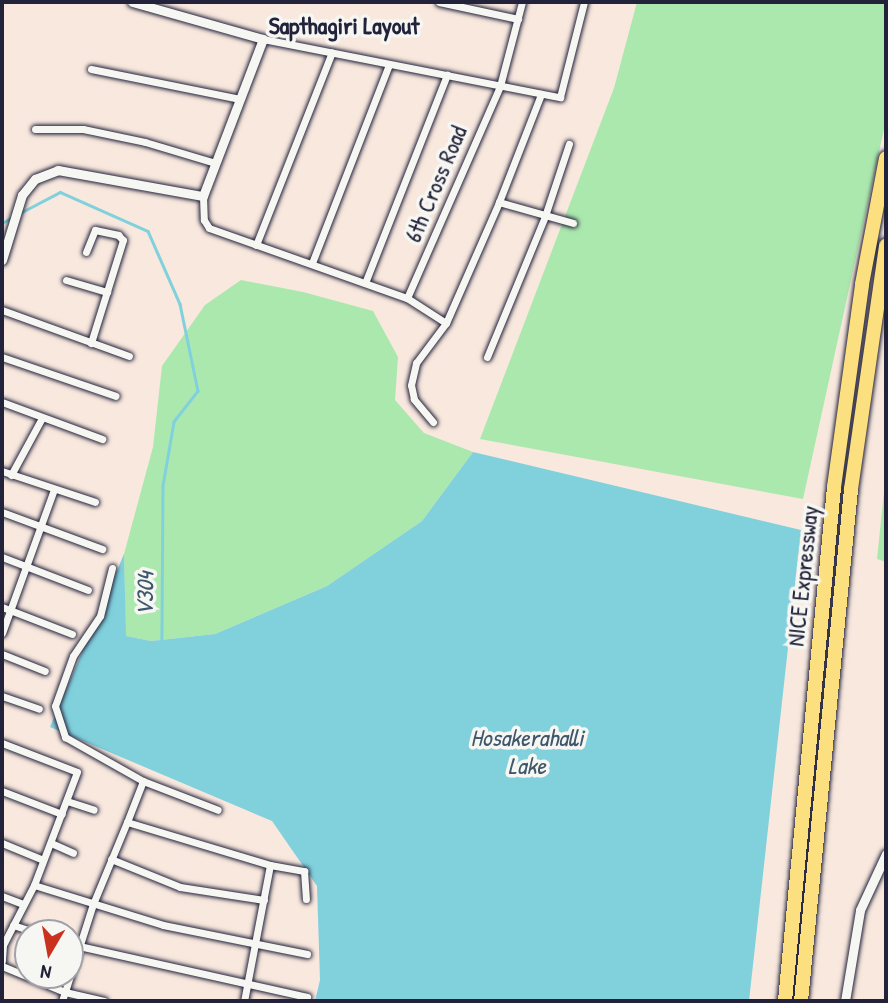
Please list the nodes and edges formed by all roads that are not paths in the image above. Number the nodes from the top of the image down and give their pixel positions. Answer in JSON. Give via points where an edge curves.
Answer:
{"nodes":[{"id":1,"x":134,"y":2,"type":"edge"},
{"id":2,"x":439,"y":2,"type":"edge"},
{"id":3,"x":522,"y":2,"type":"edge"},
{"id":4,"x":584,"y":2,"type":"edge"},
{"id":5,"x":518,"y":19,"type":"junction"},
{"id":6,"x":263,"y":39,"type":"junction"},
{"id":7,"x":332,"y":52,"type":"junction"},
{"id":8,"x":389,"y":64,"type":"junction"},
{"id":9,"x":90,"y":69,"type":"dead end"},
{"id":10,"x":447,"y":75,"type":"junction"},
{"id":11,"x":500,"y":86,"type":"junction"},
{"id":12,"x":541,"y":94,"type":"junction"},
{"id":13,"x":240,"y":99,"type":"junction"},
{"id":14,"x":36,"y":129,"type":"dead end"},
{"id":15,"x":569,"y":144,"type":"dead end"},
{"id":16,"x":886,"y":159,"type":"edge"},
{"id":17,"x":215,"y":163,"type":"junction"},
{"id":18,"x":203,"y":196,"type":"junction"},
{"id":19,"x":499,"y":202,"type":"junction"},
{"id":20,"x":545,"y":216,"type":"junction"},
{"id":21,"x":573,"y":223,"type":"dead end"},
{"id":22,"x":256,"y":245,"type":"junction"},
{"id":23,"x":886,"y":246,"type":"edge"},
{"id":24,"x":86,"y":252,"type":"dead end"},
{"id":25,"x":2,"y":260,"type":"edge"},
{"id":26,"x":312,"y":263,"type":"junction"},
{"id":27,"x":66,"y":280,"type":"dead end"},
{"id":28,"x":365,"y":283,"type":"junction"},
{"id":29,"x":107,"y":292,"type":"junction"},
{"id":30,"x":407,"y":298,"type":"junction"},
{"id":31,"x":2,"y":310,"type":"edge"},
{"id":32,"x":446,"y":323,"type":"junction"},
{"id":33,"x":91,"y":344,"type":"junction"},
{"id":34,"x":129,"y":355,"type":"dead end"},
{"id":35,"x":2,"y":357,"type":"edge"},
{"id":36,"x":487,"y":357,"type":"dead end"},
{"id":37,"x":116,"y":396,"type":"dead end"},
{"id":38,"x":2,"y":402,"type":"edge"},
{"id":39,"x":42,"y":418,"type":"junction"},
{"id":40,"x":433,"y":422,"type":"dead end"},
{"id":41,"x":102,"y":439,"type":"dead end"},
{"id":42,"x":2,"y":471,"type":"edge"},
{"id":43,"x":11,"y":475,"type":"junction"},
{"id":44,"x":54,"y":489,"type":"junction"},
{"id":45,"x":95,"y":502,"type":"dead end"},
{"id":46,"x":2,"y":512,"type":"edge"},
{"id":47,"x":42,"y":526,"type":"junction"},
{"id":48,"x":102,"y":549,"type":"dead end"},
{"id":49,"x":2,"y":557,"type":"edge"},
{"id":50,"x":27,"y":567,"type":"junction"},
{"id":51,"x":112,"y":568,"type":"dead end"},
{"id":52,"x":89,"y":590,"type":"dead end"},
{"id":53,"x":2,"y":607,"type":"edge"},
{"id":54,"x":11,"y":611,"type":"junction"},
{"id":55,"x":2,"y":633,"type":"edge"},
{"id":56,"x":72,"y":634,"type":"dead end"},
{"id":57,"x":2,"y":654,"type":"edge"},
{"id":58,"x":46,"y":671,"type":"dead end"},
{"id":59,"x":2,"y":695,"type":"edge"},
{"id":60,"x":39,"y":709,"type":"dead end"},
{"id":61,"x":2,"y":743,"type":"edge"},
{"id":62,"x":143,"y":781,"type":"junction"},
{"id":63,"x":2,"y":791,"type":"edge"},
{"id":64,"x":67,"y":800,"type":"junction"},
{"id":65,"x":94,"y":810,"type":"dead end"},
{"id":66,"x":218,"y":810,"type":"dead end"},
{"id":67,"x":62,"y":814,"type":"junction"},
{"id":68,"x":127,"y":822,"type":"junction"},
{"id":69,"x":2,"y":843,"type":"edge"},
{"id":70,"x":51,"y":844,"type":"junction"},
{"id":71,"x":73,"y":853,"type":"dead end"},
{"id":72,"x":886,"y":854,"type":"edge"},
{"id":73,"x":111,"y":859,"type":"junction"},
{"id":74,"x":43,"y":860,"type":"junction"},
{"id":75,"x":270,"y":865,"type":"junction"},
{"id":76,"x":34,"y":885,"type":"junction"},
{"id":77,"x":2,"y":896,"type":"edge"},
{"id":78,"x":306,"y":899,"type":"dead end"},
{"id":79,"x":264,"y":900,"type":"junction"},
{"id":80,"x":23,"y":904,"type":"junction"},
{"id":81,"x":93,"y":904,"type":"junction"},
{"id":82,"x":13,"y":925,"type":"joint"},
{"id":83,"x":84,"y":936,"type":"edge"},
{"id":84,"x":256,"y":942,"type":"junction"},
{"id":85,"x":2,"y":945,"type":"edge"},
{"id":86,"x":84,"y":948,"type":"edge"},
{"id":87,"x":307,"y":954,"type":"dead end"},
{"id":88,"x":2,"y":961,"type":"edge"},
{"id":89,"x":2,"y":967,"type":"edge"},
{"id":90,"x":248,"y":985,"type":"junction"},
{"id":91,"x":66,"y":989,"type":"edge"},
{"id":92,"x":65,"y":992,"type":"junction"},
{"id":93,"x":307,"y":997,"type":"dead end"},
{"id":94,"x":62,"y":1001,"type":"edge"},
{"id":95,"x":104,"y":1001,"type":"edge"},
{"id":96,"x":244,"y":1001,"type":"edge"},
{"id":97,"x":785,"y":1001,"type":"edge"},
{"id":98,"x":801,"y":1001,"type":"edge"},
{"id":99,"x":845,"y":1001,"type":"edge"}],
"edges":[{"from":1,"to":6,"type":"street"},
{"from":2,"to":5,"type":"street"},
{"from":3,"to":5,"type":"street","name":"6th Cross Road"},
{"from":4,"to":12,"type":"street","via":[[559,97]]},
{"from":5,"to":11,"type":"street","name":"6th Cross Road"},
{"from":6,"to":7,"type":"street"},
{"from":6,"to":13,"type":"street"},
{"from":7,"to":8,"type":"street"},
{"from":7,"to":22,"type":"street"},
{"from":8,"to":10,"type":"street"},
{"from":8,"to":26,"type":"street"},
{"from":9,"to":13,"type":"street"},
{"from":10,"to":11,"type":"street"},
{"from":10,"to":28,"type":"street"},
{"from":11,"to":12,"type":"street"},
{"from":11,"to":30,"type":"street","name":"6th Cross Road"},
{"from":12,"to":19,"type":"street"},
{"from":13,"to":17,"type":"street"},
{"from":14,"to":17,"type":"street","via":[[83,129]]},
{"from":15,"to":20,"type":"street"},
{"from":16,"to":97,"type":"highway","name":"NICE Expressway","via":[[862,284],[834,487]]},
{"from":17,"to":18,"type":"street"},
{"from":18,"to":22,"type":"street","via":[[209,228]]},
{"from":18,"to":25,"type":"street","via":[[58,170],[35,179],[22,195]]},
{"from":19,"to":20,"type":"street"},
{"from":19,"to":32,"type":"street"},
{"from":20,"to":21,"type":"street"},
{"from":20,"to":36,"type":"street"},
{"from":22,"to":26,"type":"street"},
{"from":23,"to":98,"type":"highway","name":"NICE Expressway","via":[[851,489]]},
{"from":24,"to":29,"type":"street","via":[[95,230],[118,234],[123,240]]},
{"from":26,"to":28,"type":"street"},
{"from":27,"to":29,"type":"street"},
{"from":28,"to":30,"type":"street"},
{"from":29,"to":33,"type":"street"},
{"from":30,"to":32,"type":"street"},
{"from":31,"to":33,"type":"street"},
{"from":32,"to":40,"type":"street","via":[[416,363],[411,385],[414,399]]},
{"from":33,"to":34,"type":"street"},
{"from":35,"to":37,"type":"street"},
{"from":38,"to":39,"type":"street"},
{"from":39,"to":41,"type":"street"},
{"from":39,"to":43,"type":"street"},
{"from":42,"to":43,"type":"street"},
{"from":43,"to":44,"type":"street"},
{"from":44,"to":45,"type":"street"},
{"from":44,"to":47,"type":"street"},
{"from":46,"to":47,"type":"street"},
{"from":47,"to":48,"type":"street"},
{"from":47,"to":50,"type":"street"},
{"from":49,"to":50,"type":"street"},
{"from":50,"to":52,"type":"street"},
{"from":50,"to":54,"type":"street"},
{"from":51,"to":62,"type":"street","via":[[100,616],[73,656],[55,706],[65,737]]},
{"from":53,"to":54,"type":"street"},
{"from":54,"to":55,"type":"street"},
{"from":54,"to":56,"type":"street"},
{"from":57,"to":58,"type":"street"},
{"from":59,"to":60,"type":"street"},
{"from":61,"to":64,"type":"street","via":[[77,772]]},
{"from":62,"to":66,"type":"street"},
{"from":62,"to":68,"type":"street"},
{"from":63,"to":67,"type":"street"},
{"from":64,"to":65,"type":"street"},
{"from":64,"to":67,"type":"street"},
{"from":67,"to":70,"type":"street"},
{"from":68,"to":73,"type":"street"},
{"from":68,"to":75,"type":"street"},
{"from":69,"to":74,"type":"street"},
{"from":70,"to":71,"type":"street"},
{"from":70,"to":74,"type":"street"},
{"from":72,"to":99,"type":"street","via":[[860,910]]},
{"from":73,"to":79,"type":"street","via":[[180,887]]},
{"from":73,"to":81,"type":"street"},
{"from":74,"to":76,"type":"street"},
{"from":75,"to":78,"type":"street","via":[[304,871]]},
{"from":75,"to":79,"type":"street"},
{"from":76,"to":80,"type":"street"},
{"from":76,"to":81,"type":"street"},
{"from":77,"to":80,"type":"street"},
{"from":79,"to":84,"type":"street"},
{"from":80,"to":82,"type":"street"},
{"from":81,"to":83,"type":"street"},
{"from":81,"to":84,"type":"street","via":[[163,925]]},
{"from":82,"to":85,"type":"street"},
{"from":84,"to":87,"type":"street"},
{"from":84,"to":90,"type":"street"},
{"from":85,"to":88,"type":"street"},
{"from":86,"to":90,"type":"street"},
{"from":89,"to":92,"type":"street"},
{"from":90,"to":93,"type":"street"},
{"from":90,"to":96,"type":"street"},
{"from":91,"to":92,"type":"street"},
{"from":92,"to":94,"type":"street"},
{"from":92,"to":95,"type":"street"}]}
